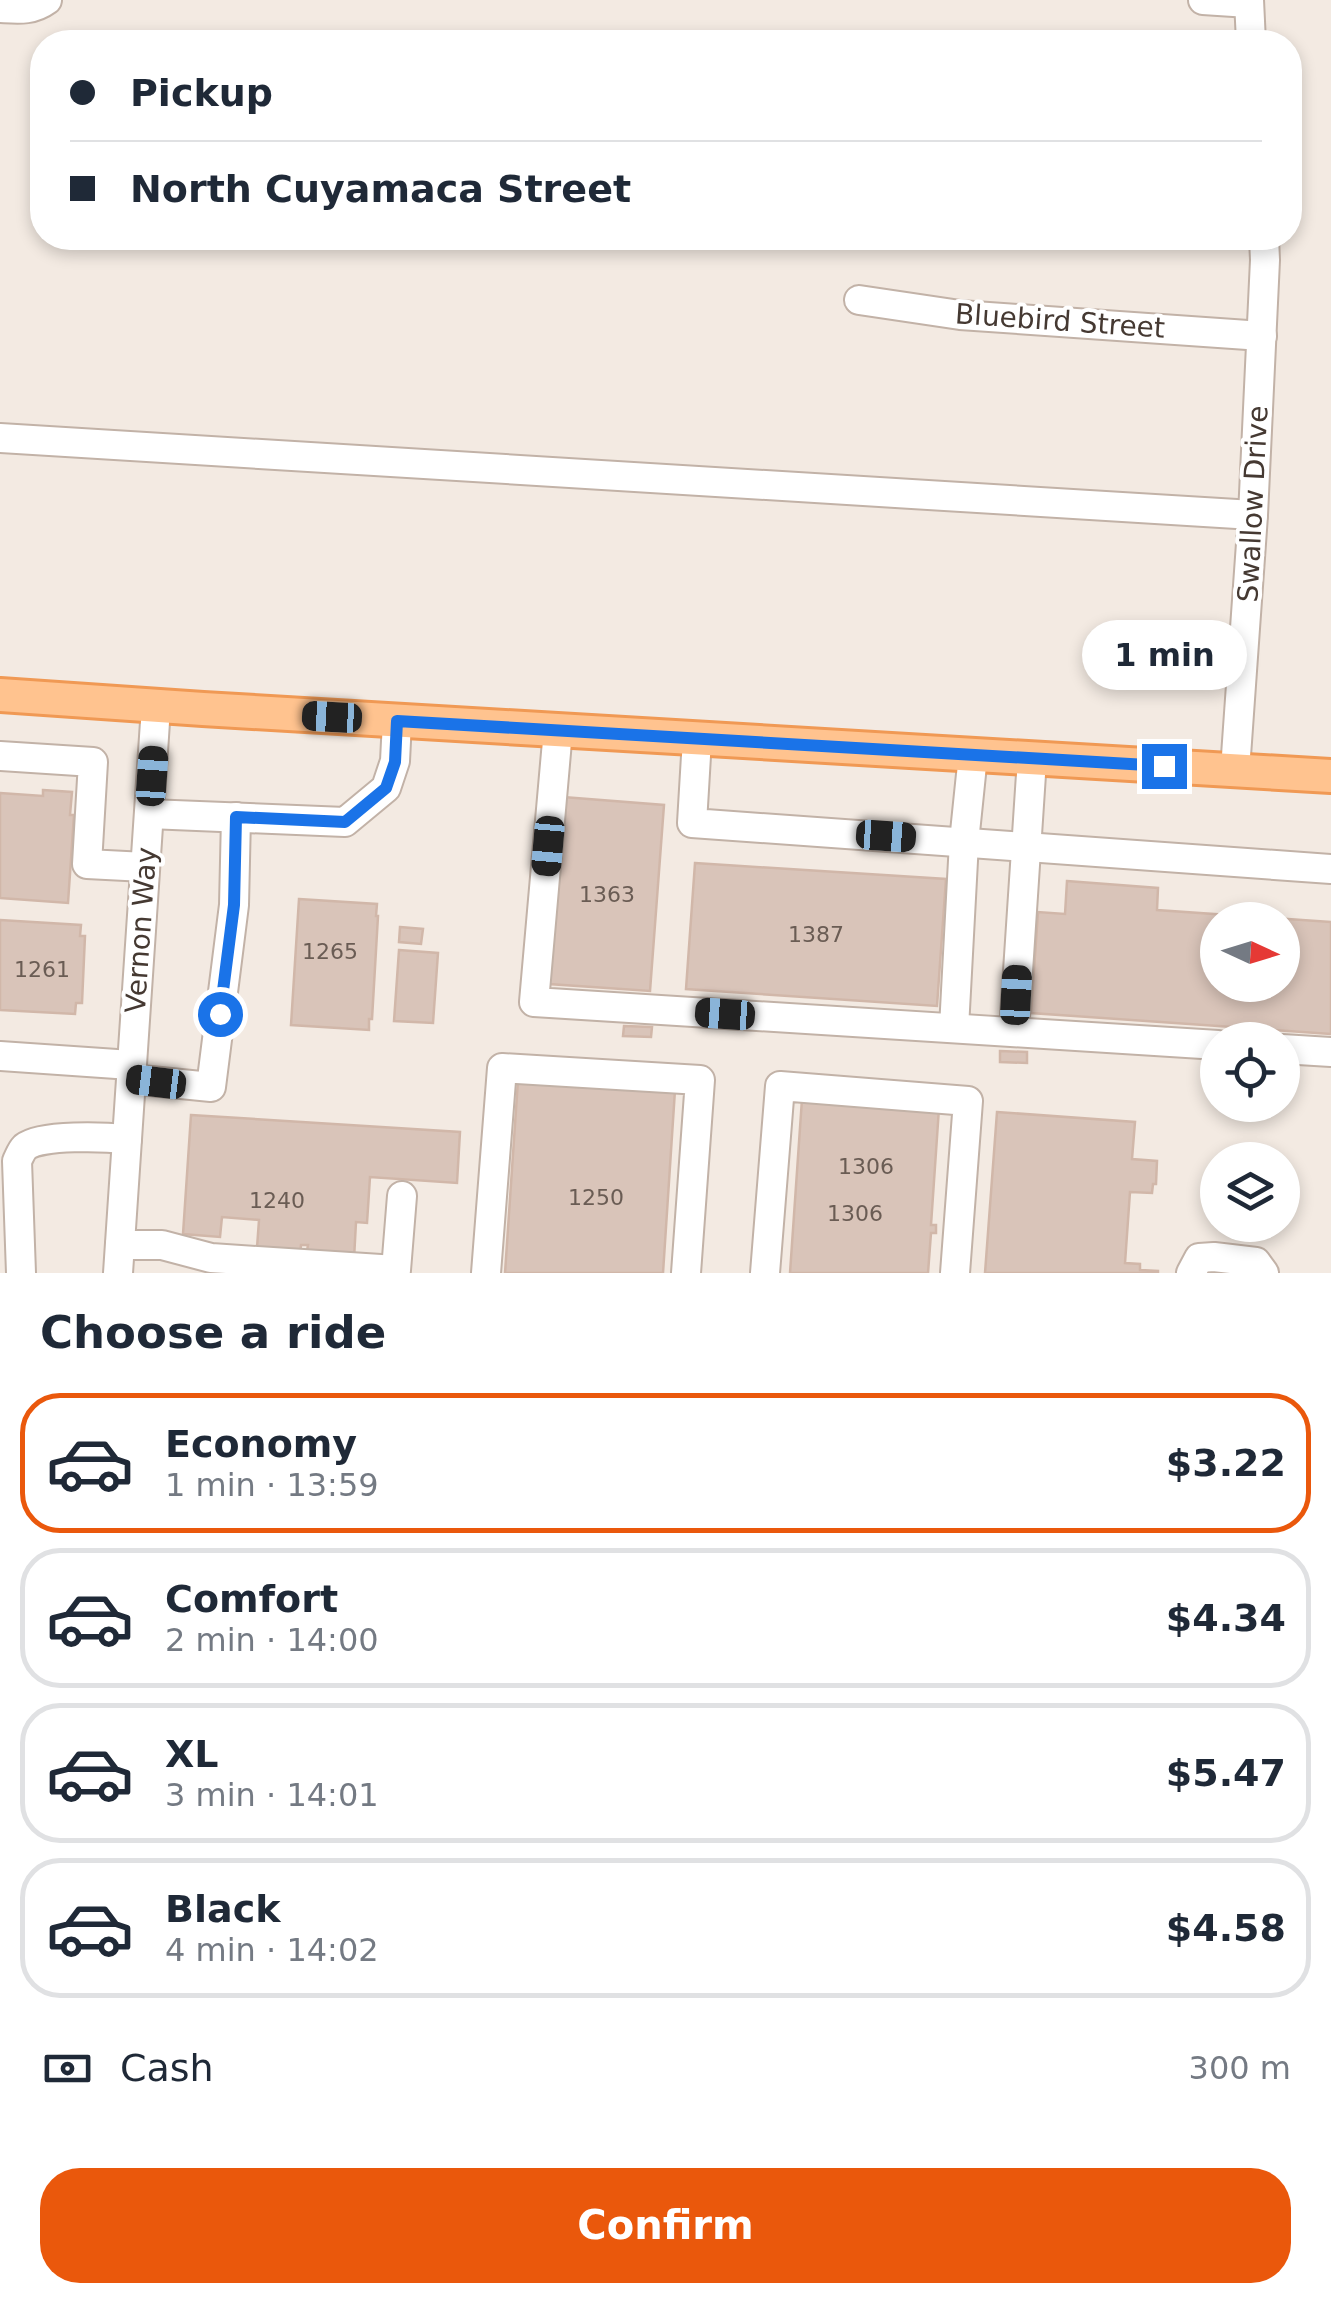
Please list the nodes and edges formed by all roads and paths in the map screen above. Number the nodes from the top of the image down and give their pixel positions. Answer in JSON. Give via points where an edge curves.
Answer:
{"nodes":[{"id":1,"x":46,"y":0,"type":"edge"},
{"id":2,"x":1203,"y":0,"type":"edge"},
{"id":3,"x":1249,"y":1,"type":"edge"},
{"id":4,"x":0,"y":8,"type":"edge"},
{"id":5,"x":1250,"y":30,"type":"edge"},
{"id":6,"x":1265,"y":250,"type":"edge"},
{"id":7,"x":859,"y":300,"type":"dead end"},
{"id":8,"x":1262,"y":336,"type":"junction"},
{"id":9,"x":0,"y":438,"type":"edge"},
{"id":10,"x":1253,"y":516,"type":"junction"},
{"id":11,"x":0,"y":694,"type":"edge"},
{"id":12,"x":156,"y":706,"type":"junction"},
{"id":13,"x":397,"y":721,"type":"junction"},
{"id":14,"x":558,"y":730,"type":"junction"},
{"id":15,"x":697,"y":738,"type":"junction"},
{"id":16,"x":973,"y":755,"type":"junction"},
{"id":17,"x":0,"y":756,"type":"edge"},
{"id":18,"x":1032,"y":759,"type":"junction"},
{"id":19,"x":1235,"y":770,"type":"junction"},
{"id":20,"x":1331,"y":776,"type":"edge"},
{"id":21,"x":149,"y":814,"type":"junction"},
{"id":22,"x":236,"y":817,"type":"junction"},
{"id":23,"x":964,"y":842,"type":"junction"},
{"id":24,"x":1026,"y":847,"type":"junction"},
{"id":25,"x":145,"y":868,"type":"junction"},
{"id":26,"x":1331,"y":869,"type":"edge"},
{"id":27,"x":954,"y":1028,"type":"junction"},
{"id":28,"x":1014,"y":1032,"type":"junction"},
{"id":29,"x":1200,"y":1044,"type":"edge"},
{"id":30,"x":1300,"y":1050,"type":"edge"},
{"id":31,"x":1331,"y":1052,"type":"edge"},
{"id":32,"x":0,"y":1056,"type":"edge"},
{"id":33,"x":131,"y":1072,"type":"junction"},
{"id":34,"x":126,"y":1139,"type":"junction"},
{"id":35,"x":402,"y":1196,"type":"dead end"},
{"id":36,"x":119,"y":1259,"type":"edge"},
{"id":37,"x":21,"y":1273,"type":"edge"},
{"id":38,"x":486,"y":1273,"type":"edge"},
{"id":39,"x":686,"y":1273,"type":"edge"},
{"id":40,"x":765,"y":1273,"type":"edge"},
{"id":41,"x":955,"y":1273,"type":"edge"},
{"id":42,"x":1190,"y":1273,"type":"edge"},
{"id":43,"x":1264,"y":1273,"type":"edge"}],
"edges":[{"from":1,"to":4,"type":"street"},
{"from":2,"to":3,"type":"street"},
{"from":3,"to":5,"type":"street"},
{"from":6,"to":8,"type":"street","name":"Swallow Drive"},
{"from":7,"to":8,"type":"street","name":"Bluebird Street","via":[[960,315]]},
{"from":8,"to":10,"type":"street","name":"Swallow Drive"},
{"from":9,"to":10,"type":"street"},
{"from":10,"to":19,"type":"street","name":"Swallow Drive"},
{"from":11,"to":12,"type":"main road"},
{"from":12,"to":13,"type":"main road"},
{"from":12,"to":21,"type":"street","name":"Vernon Way"},
{"from":13,"to":14,"type":"main road"},
{"from":13,"to":22,"type":"street","via":[[386,788],[345,822]]},
{"from":14,"to":15,"type":"main road"},
{"from":14,"to":27,"type":"street","via":[[534,1002]]},
{"from":15,"to":16,"type":"main road"},
{"from":15,"to":23,"type":"street","via":[[692,823]]},
{"from":16,"to":18,"type":"main road"},
{"from":16,"to":23,"type":"street"},
{"from":17,"to":25,"type":"street","via":[[93,762],[87,864]]},
{"from":18,"to":19,"type":"main road"},
{"from":18,"to":24,"type":"street"},
{"from":19,"to":20,"type":"main road"},
{"from":21,"to":22,"type":"street"},
{"from":21,"to":25,"type":"street","name":"Vernon Way"},
{"from":22,"to":33,"type":"street","via":[[234,905],[211,1086]]},
{"from":23,"to":24,"type":"street"},
{"from":23,"to":27,"type":"street"},
{"from":24,"to":26,"type":"street"},
{"from":24,"to":28,"type":"street"},
{"from":25,"to":33,"type":"street","name":"Vernon Way"},
{"from":27,"to":28,"type":"street"},
{"from":28,"to":29,"type":"street"},
{"from":30,"to":31,"type":"street"},
{"from":32,"to":33,"type":"street"},
{"from":33,"to":34,"type":"street","name":"Vernon Way"},
{"from":34,"to":36,"type":"street","name":"Vernon Way"},
{"from":34,"to":37,"type":"street","via":[[91,1136],[22,1149]]},
{"from":35,"to":36,"type":"street","via":[[396,1270],[212,1258],[162,1245]]},
{"from":38,"to":39,"type":"street","via":[[502,1068],[700,1080]]},
{"from":40,"to":41,"type":"street","via":[[780,1086],[968,1101]]},
{"from":42,"to":43,"type":"street","via":[[1199,1258],[1214,1257],[1256,1262]]}]}
